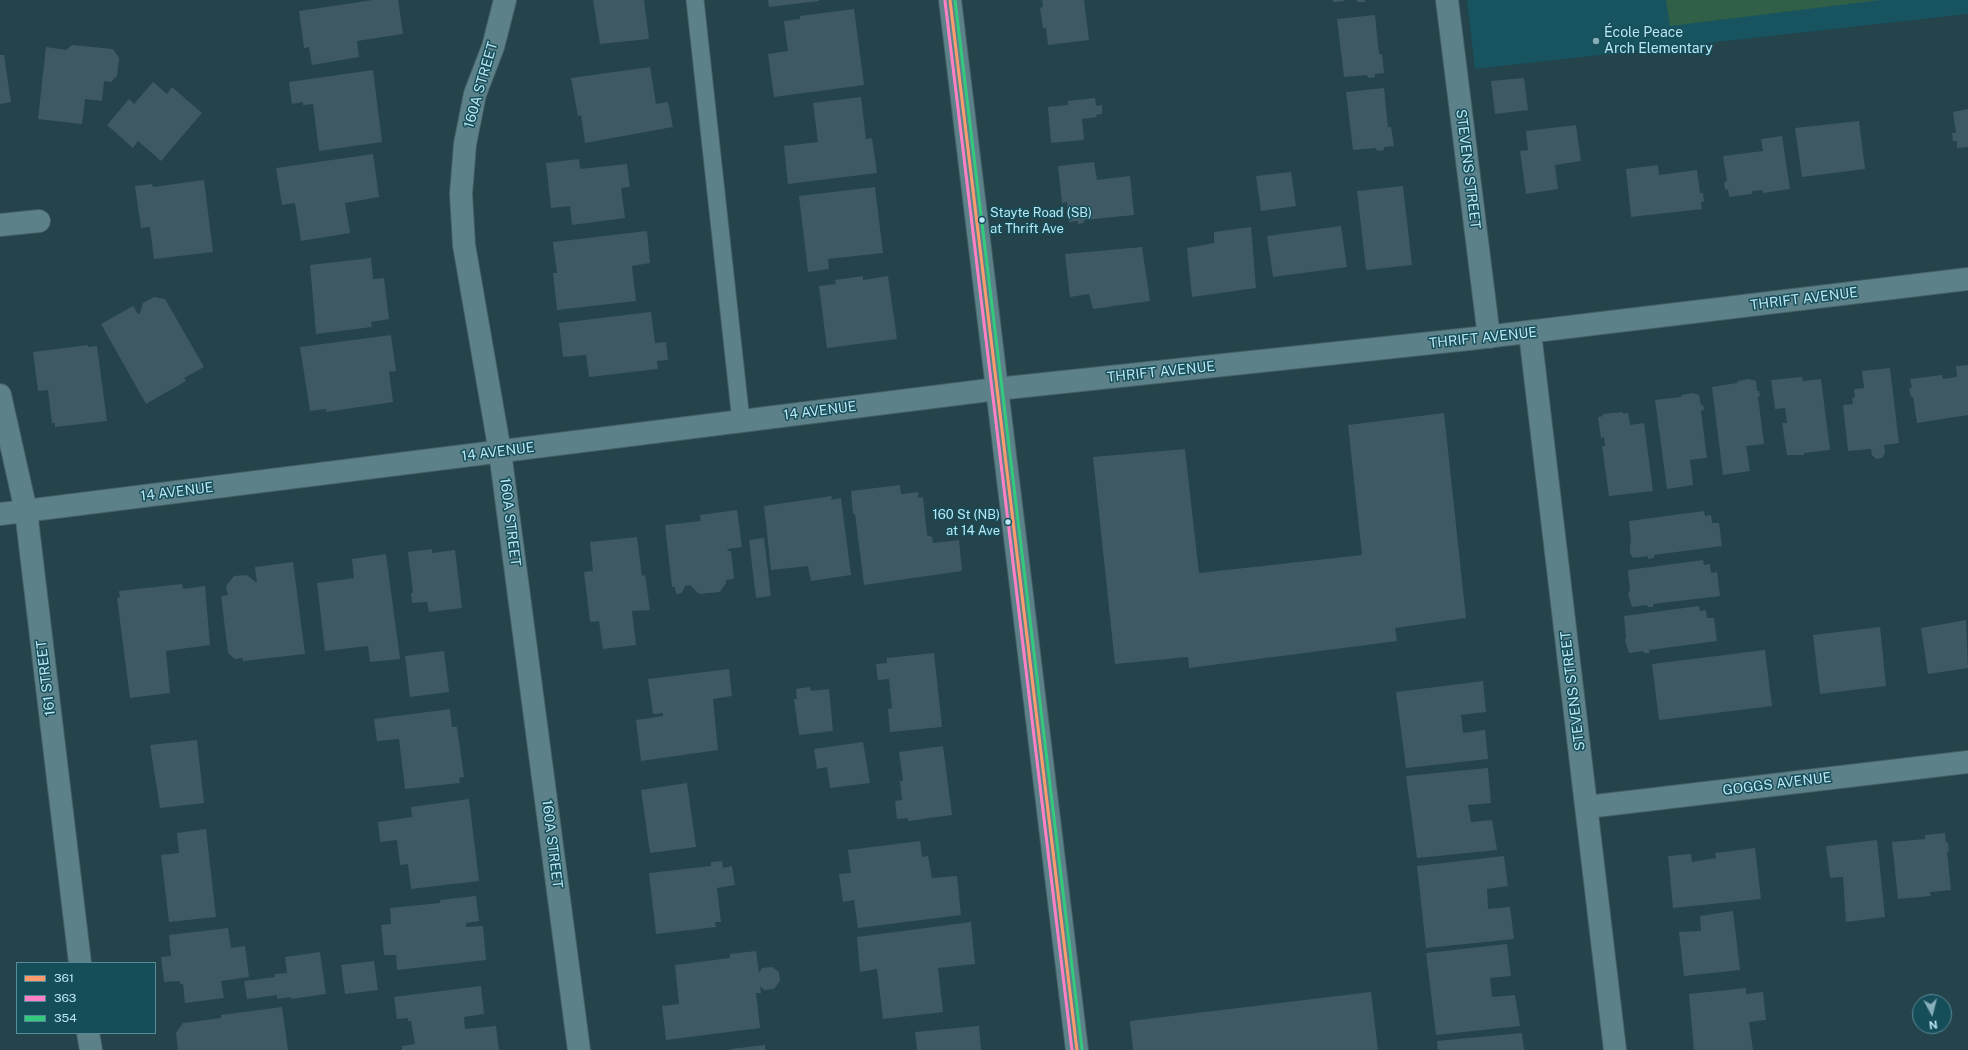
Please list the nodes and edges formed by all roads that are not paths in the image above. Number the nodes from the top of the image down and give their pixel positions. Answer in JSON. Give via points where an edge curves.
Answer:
{"nodes":[{"id":1,"x":505,"y":0,"type":"edge"},
{"id":2,"x":695,"y":0,"type":"edge"},
{"id":3,"x":950,"y":0,"type":"edge"},
{"id":4,"x":1447,"y":0,"type":"edge"},
{"id":5,"x":39,"y":221,"type":"dead end"},
{"id":6,"x":0,"y":225,"type":"edge"},
{"id":7,"x":1968,"y":279,"type":"edge"},
{"id":8,"x":1530,"y":333,"type":"junction"},
{"id":9,"x":1489,"y":337,"type":"junction"},
{"id":10,"x":997,"y":389,"type":"junction"},
{"id":11,"x":0,"y":394,"type":"edge"},
{"id":12,"x":741,"y":421,"type":"junction"},
{"id":13,"x":500,"y":452,"type":"junction"},
{"id":14,"x":26,"y":511,"type":"junction"},
{"id":15,"x":0,"y":514,"type":"edge"},
{"id":16,"x":1968,"y":762,"type":"edge"},
{"id":17,"x":1587,"y":807,"type":"junction"},
{"id":18,"x":80,"y":962,"type":"edge"},
{"id":19,"x":88,"y":1034,"type":"edge"},
{"id":20,"x":90,"y":1050,"type":"edge"},
{"id":21,"x":579,"y":1050,"type":"edge"},
{"id":22,"x":1077,"y":1050,"type":"edge"},
{"id":23,"x":1615,"y":1050,"type":"edge"}],
"edges":[{"from":1,"to":13,"type":"street","name":"160A STREET","via":[[493,47],[474,101],[465,144],[461,194],[464,245]]},
{"from":2,"to":12,"type":"lane"},
{"from":3,"to":10,"type":"street"},
{"from":4,"to":9,"type":"street","name":"STEVENS STREET"},
{"from":5,"to":6,"type":"street"},
{"from":7,"to":8,"type":"street","name":"THRIFT AVENUE"},
{"from":8,"to":9,"type":"street","name":"THRIFT AVENUE"},
{"from":8,"to":17,"type":"street","name":"STEVENS STREET"},
{"from":9,"to":10,"type":"street","name":"THRIFT AVENUE"},
{"from":10,"to":12,"type":"street","name":"14 AVENUE"},
{"from":10,"to":22,"type":"street"},
{"from":11,"to":14,"type":"street","name":"161 STREET"},
{"from":12,"to":13,"type":"street","name":"14 AVENUE"},
{"from":13,"to":14,"type":"street","name":"14 AVENUE"},
{"from":13,"to":21,"type":"street","name":"160A STREET"},
{"from":14,"to":15,"type":"street","name":"14 AVENUE"},
{"from":14,"to":18,"type":"street","name":"161 STREET"},
{"from":16,"to":17,"type":"street","name":"GOGGS AVENUE"},
{"from":17,"to":23,"type":"street","name":"STEVENS STREET"},
{"from":19,"to":20,"type":"street"}]}
